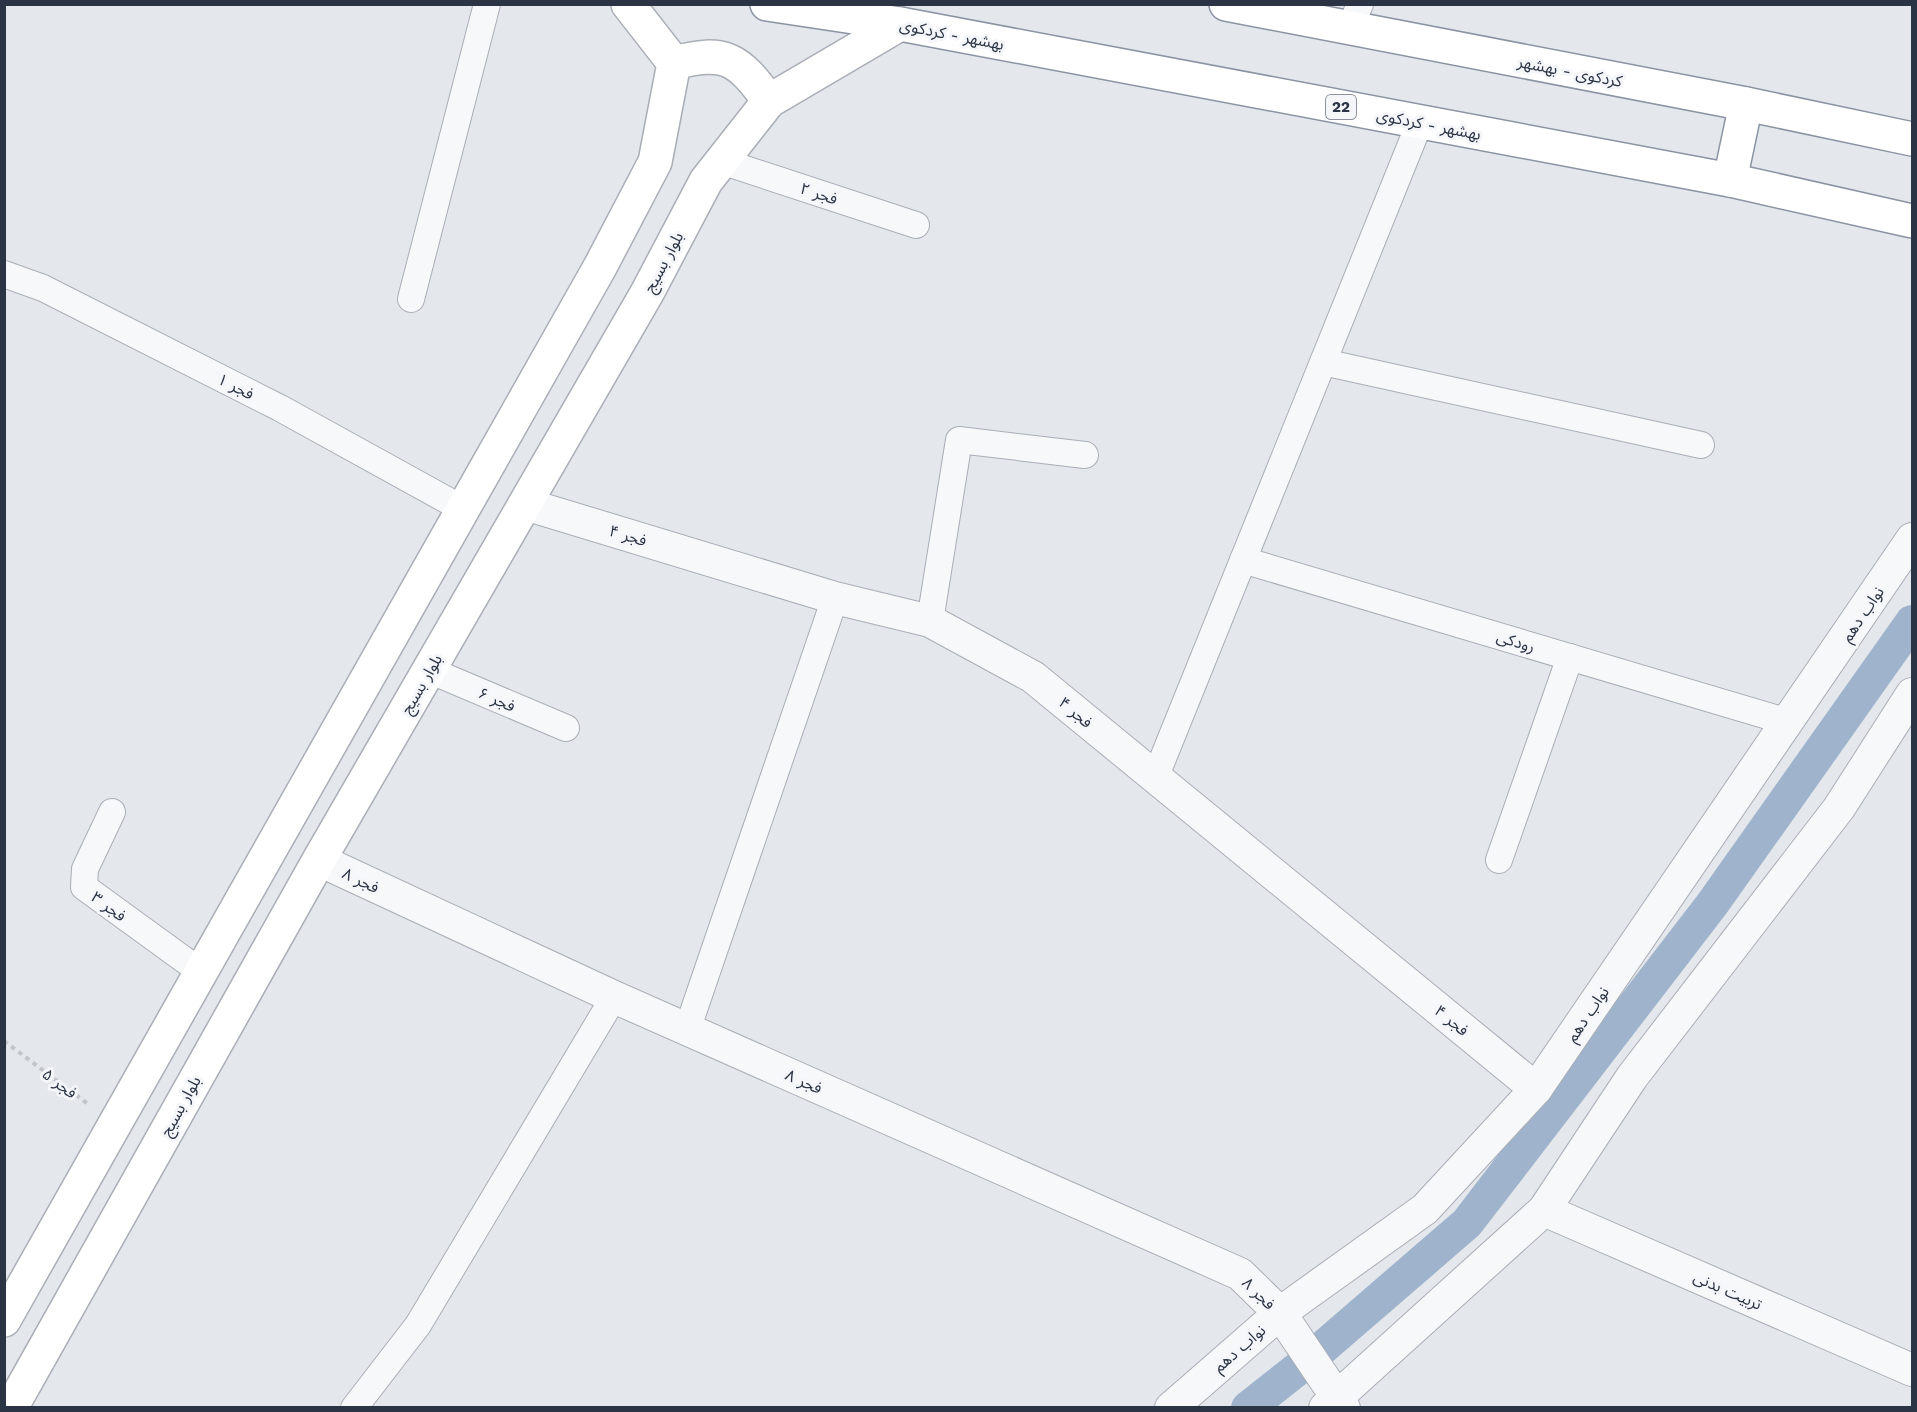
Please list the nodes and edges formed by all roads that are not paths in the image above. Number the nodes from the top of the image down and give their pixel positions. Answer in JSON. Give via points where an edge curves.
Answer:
{"nodes":[{"id":1,"x":487,"y":4,"type":"edge"},
{"id":2,"x":628,"y":4,"type":"edge"},
{"id":3,"x":767,"y":4,"type":"edge"},
{"id":4,"x":1227,"y":4,"type":"edge"},
{"id":5,"x":1355,"y":16,"type":"edge"},
{"id":6,"x":900,"y":24,"type":"junction"},
{"id":7,"x":674,"y":63,"type":"junction"},
{"id":8,"x":769,"y":101,"type":"junction"},
{"id":9,"x":1746,"y":104,"type":"junction"},
{"id":10,"x":1420,"y":122,"type":"junction"},
{"id":11,"x":1912,"y":139,"type":"edge"},
{"id":12,"x":721,"y":161,"type":"junction"},
{"id":13,"x":1730,"y":180,"type":"junction"},
{"id":14,"x":1912,"y":221,"type":"edge"},
{"id":15,"x":916,"y":225,"type":"dead end"},
{"id":16,"x":4,"y":274,"type":"edge"},
{"id":17,"x":411,"y":299,"type":"dead end"},
{"id":18,"x":1323,"y":362,"type":"junction"},
{"id":19,"x":1701,"y":445,"type":"dead end"},
{"id":20,"x":1085,"y":455,"type":"dead end"},
{"id":21,"x":525,"y":504,"type":"junction"},
{"id":22,"x":463,"y":509,"type":"junction"},
{"id":23,"x":1912,"y":540,"type":"edge"},
{"id":24,"x":1244,"y":560,"type":"junction"},
{"id":25,"x":835,"y":598,"type":"junction"},
{"id":26,"x":930,"y":621,"type":"junction"},
{"id":27,"x":1570,"y":657,"type":"junction"},
{"id":28,"x":429,"y":670,"type":"junction"},
{"id":29,"x":1912,"y":694,"type":"edge"},
{"id":30,"x":1788,"y":722,"type":"junction"},
{"id":31,"x":566,"y":728,"type":"dead end"},
{"id":32,"x":1155,"y":778,"type":"junction"},
{"id":33,"x":112,"y":812,"type":"dead end"},
{"id":34,"x":319,"y":860,"type":"junction"},
{"id":35,"x":1499,"y":860,"type":"dead end"},
{"id":36,"x":201,"y":972,"type":"junction"},
{"id":37,"x":614,"y":997,"type":"junction"},
{"id":38,"x":687,"y":1030,"type":"junction"},
{"id":39,"x":1536,"y":1089,"type":"junction"},
{"id":40,"x":1544,"y":1210,"type":"junction"},
{"id":41,"x":1280,"y":1312,"type":"junction"},
{"id":42,"x":4,"y":1320,"type":"edge"},
{"id":43,"x":1912,"y":1371,"type":"edge"},
{"id":44,"x":1335,"y":1404,"type":"edge"},
{"id":45,"x":11,"y":1407,"type":"edge"},
{"id":46,"x":354,"y":1407,"type":"edge"},
{"id":47,"x":1172,"y":1407,"type":"edge"}],
"edges":[{"from":1,"to":17,"type":"street"},
{"from":2,"to":7,"type":"main road"},
{"from":3,"to":6,"type":"main road","name":"بهشهر - کردکوی","number":"22"},
{"from":4,"to":5,"type":"main road","name":"کردکوی - بهشهر"},
{"from":5,"to":9,"type":"main road","name":"کردکوی - بهشهر"},
{"from":6,"to":8,"type":"main road","name":"بلوار بسیج"},
{"from":6,"to":10,"type":"main road","name":"بهشهر - کردکوی","number":"22"},
{"from":7,"to":8,"type":"main road","via":[[700,56],[721,58],[738,65]]},
{"from":7,"to":22,"type":"main road","via":[[655,162]]},
{"from":8,"to":12,"type":"main road","name":"بلوار بسیج"},
{"from":9,"to":11,"type":"main road","name":"کردکوی - بهشهر"},
{"from":9,"to":13,"type":"main road"},
{"from":10,"to":13,"type":"main road","name":"بهشهر - کردکوی","number":"22"},
{"from":10,"to":18,"type":"street"},
{"from":12,"to":15,"type":"street","name":"فجر ۲"},
{"from":12,"to":21,"type":"main road","name":"بلوار بسیج","via":[[706,181],[647,293]]},
{"from":13,"to":14,"type":"main road","name":"بهشهر - کردکوی","number":"22"},
{"from":16,"to":22,"type":"street","name":"فجر ۱","via":[[44,288],[269,403]]},
{"from":18,"to":19,"type":"street"},
{"from":18,"to":24,"type":"street"},
{"from":20,"to":26,"type":"street","via":[[959,440]]},
{"from":21,"to":25,"type":"street","name":"فجر ۴"},
{"from":21,"to":28,"type":"main road","name":"بلوار بسیج"},
{"from":22,"to":36,"type":"main road"},
{"from":23,"to":30,"type":"street","name":"نواب دهم"},
{"from":24,"to":27,"type":"street","name":"رودکی"},
{"from":24,"to":32,"type":"street"},
{"from":25,"to":26,"type":"street","name":"فجر ۴"},
{"from":25,"to":38,"type":"street"},
{"from":26,"to":32,"type":"street","name":"فجر ۴","via":[[1033,677]]},
{"from":27,"to":30,"type":"street","name":"رودکی"},
{"from":27,"to":35,"type":"street"},
{"from":28,"to":31,"type":"street","name":"فجر ۶"},
{"from":28,"to":34,"type":"main road","name":"بلوار بسیج"},
{"from":29,"to":40,"type":"street","via":[[1839,808],[1632,1077]]},
{"from":30,"to":39,"type":"street","name":"نواب دهم"},
{"from":32,"to":39,"type":"street","name":"فجر ۴"},
{"from":33,"to":36,"type":"street","name":"فجر ۳","via":[[85,869],[84,887]]},
{"from":34,"to":37,"type":"street","name":"فجر ۸"},
{"from":34,"to":45,"type":"main road","name":"بلوار بسیج"},
{"from":36,"to":42,"type":"main road"},
{"from":37,"to":38,"type":"street","name":"فجر ۸"},
{"from":37,"to":46,"type":"street","via":[[418,1325]]},
{"from":38,"to":41,"type":"street","name":"فجر ۸","via":[[1240,1274]]},
{"from":39,"to":41,"type":"street","name":"نواب دهم","via":[[1425,1209]]},
{"from":40,"to":43,"type":"street","name":"تربیت بدنی"},
{"from":40,"to":44,"type":"street"},
{"from":41,"to":44,"type":"street","name":"فجر ۸"},
{"from":41,"to":47,"type":"street","name":"نواب دهم"}]}
